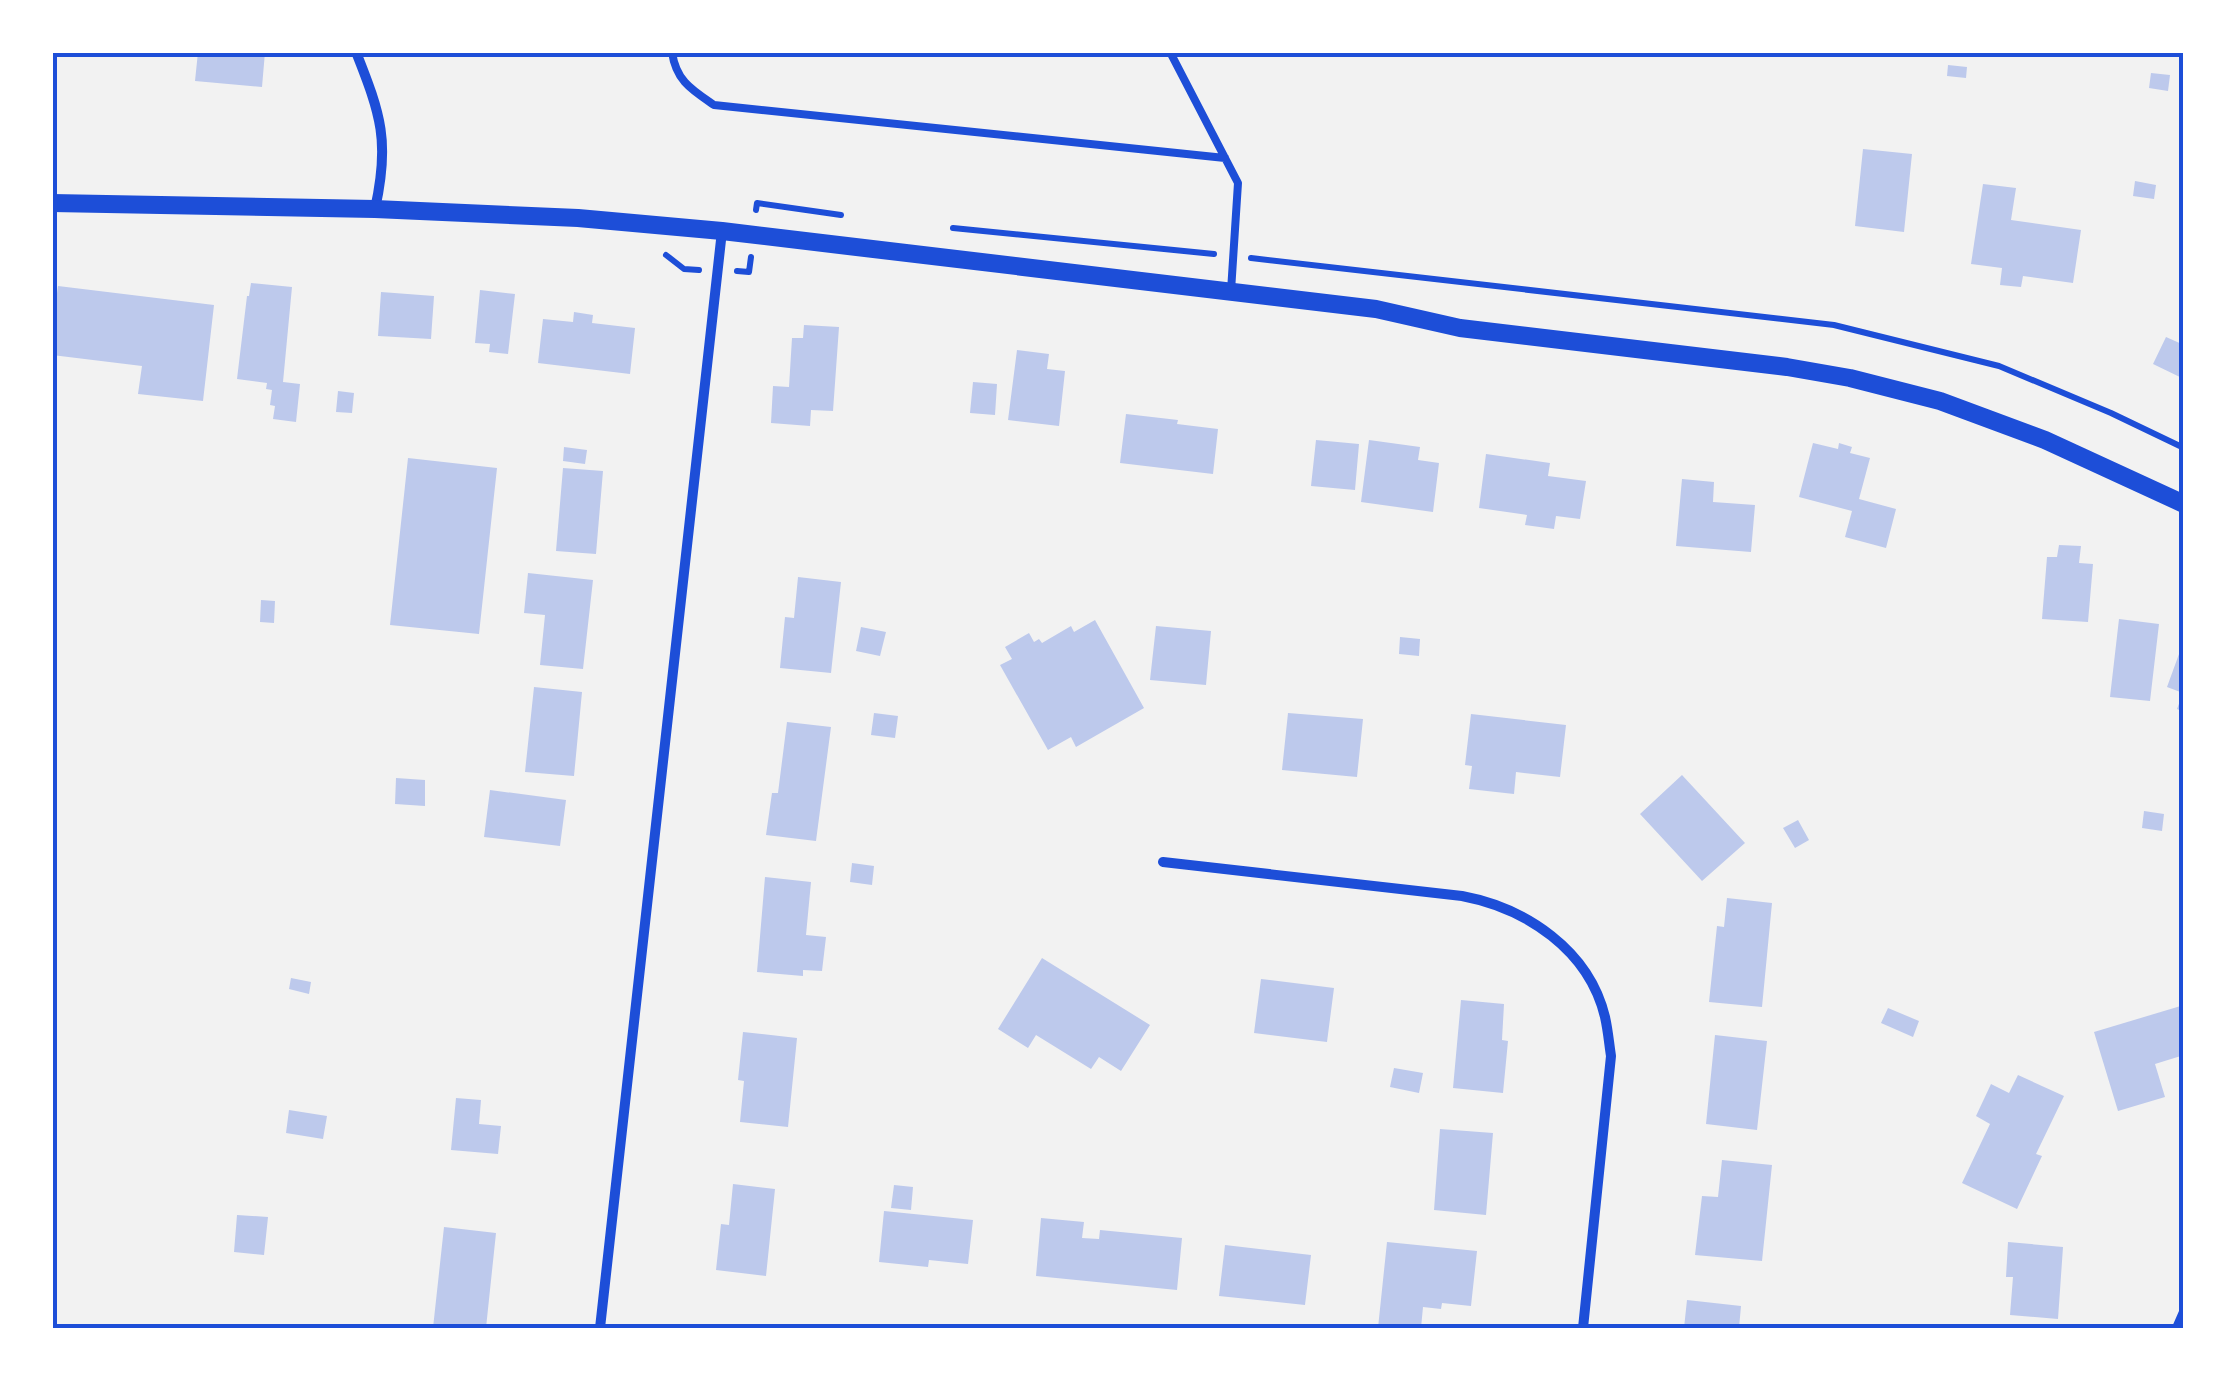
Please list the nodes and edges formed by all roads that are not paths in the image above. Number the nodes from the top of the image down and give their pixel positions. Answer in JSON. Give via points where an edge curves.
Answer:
{"nodes":[{"id":1,"x":356,"y":52,"type":"edge"},
{"id":2,"x":672,"y":52,"type":"edge"},
{"id":3,"x":1170,"y":52,"type":"edge"},
{"id":4,"x":1225,"y":158,"type":"junction"},
{"id":5,"x":52,"y":203,"type":"edge"},
{"id":6,"x":376,"y":209,"type":"junction"},
{"id":7,"x":722,"y":232,"type":"junction"},
{"id":8,"x":1231,"y":292,"type":"junction"},
{"id":9,"x":2184,"y":504,"type":"edge"},
{"id":10,"x":1162,"y":862,"type":"dead end"},
{"id":11,"x":2184,"y":1312,"type":"edge"},
{"id":12,"x":600,"y":1328,"type":"edge"},
{"id":13,"x":1583,"y":1328,"type":"edge"},
{"id":14,"x":2177,"y":1328,"type":"edge"}],
"edges":[{"from":1,"to":6,"type":"street","via":[[383,136]]},
{"from":2,"to":4,"type":"lane","via":[[685,85],[714,106]]},
{"from":3,"to":4,"type":"lane"},
{"from":4,"to":8,"type":"lane","via":[[1238,183]]},
{"from":5,"to":6,"type":"street"},
{"from":6,"to":7,"type":"street"},
{"from":7,"to":8,"type":"street"},
{"from":7,"to":12,"type":"street"},
{"from":8,"to":9,"type":"street","via":[[1850,378],[2045,440]]},
{"from":10,"to":13,"type":"street","via":[[1462,896],[1536,923],[1580,964],[1605,1015],[1611,1056]]},
{"from":11,"to":14,"type":"street"}]}
